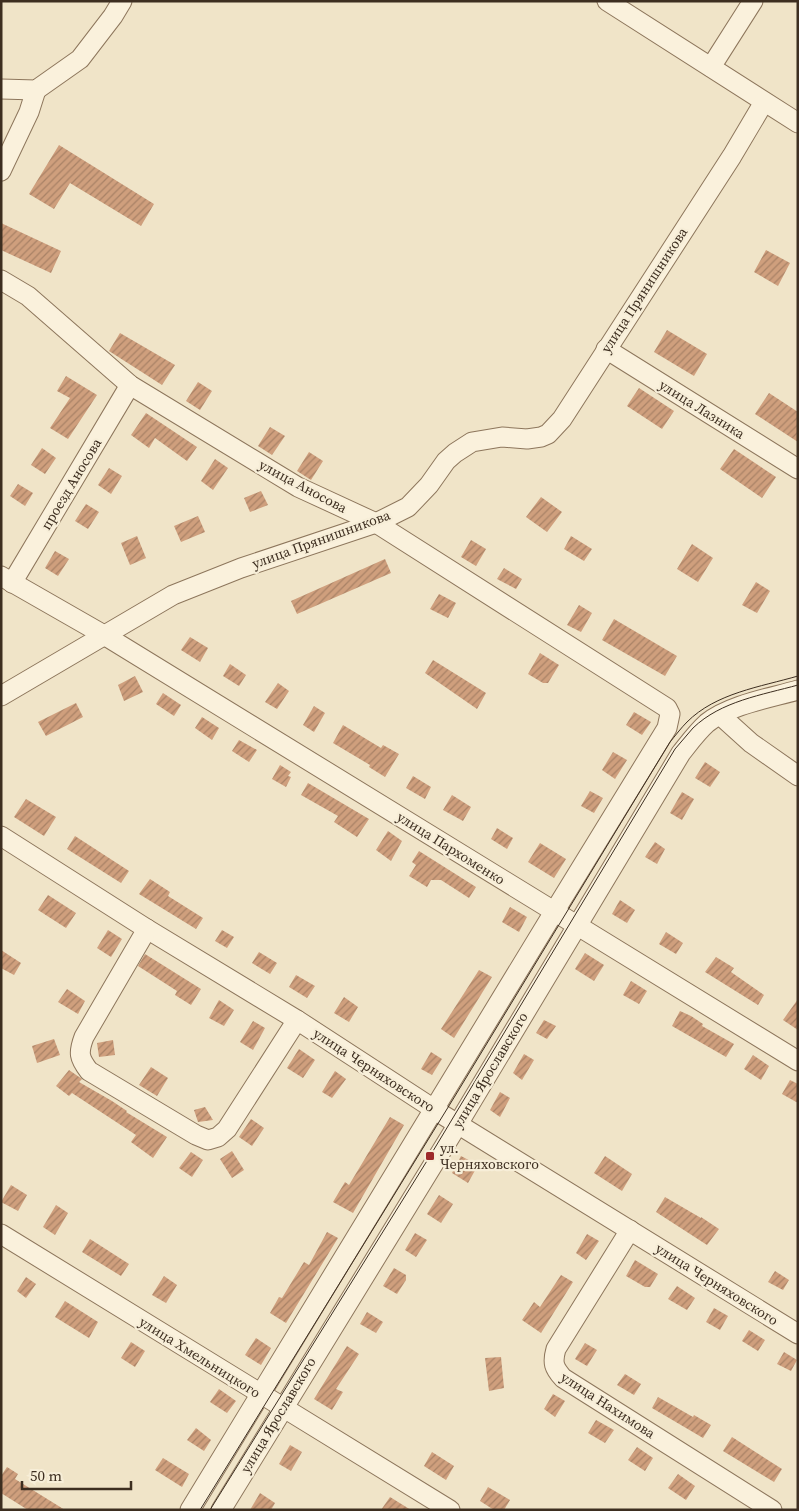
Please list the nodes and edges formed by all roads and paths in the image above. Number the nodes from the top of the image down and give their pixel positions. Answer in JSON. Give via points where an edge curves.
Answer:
{"nodes":[{"id":1,"x":122,"y":1,"type":"edge"},
{"id":2,"x":607,"y":1,"type":"edge"},
{"id":3,"x":753,"y":1,"type":"edge"},
{"id":4,"x":712,"y":67,"type":"junction"},
{"id":5,"x":1,"y":89,"type":"edge"},
{"id":6,"x":36,"y":90,"type":"junction"},
{"id":7,"x":764,"y":102,"type":"junction"},
{"id":8,"x":798,"y":123,"type":"edge"},
{"id":9,"x":1,"y":171,"type":"edge"},
{"id":10,"x":1,"y":280,"type":"edge"},
{"id":11,"x":606,"y":349,"type":"junction"},
{"id":12,"x":130,"y":385,"type":"junction"},
{"id":13,"x":798,"y":469,"type":"edge"},
{"id":14,"x":376,"y":523,"type":"junction"},
{"id":15,"x":7,"y":580,"type":"edge"},
{"id":16,"x":104,"y":635,"type":"junction"},
{"id":17,"x":798,"y":690,"type":"edge"},
{"id":18,"x":1,"y":696,"type":"edge"},
{"id":19,"x":720,"y":715,"type":"junction"},
{"id":20,"x":798,"y":776,"type":"edge"},
{"id":21,"x":1,"y":836,"type":"edge"},
{"id":22,"x":554,"y":912,"type":"junction"},
{"id":23,"x":576,"y":926,"type":"junction"},
{"id":24,"x":147,"y":929,"type":"junction"},
{"id":25,"x":297,"y":1020,"type":"junction"},
{"id":26,"x":798,"y":1061,"type":"edge"},
{"id":27,"x":434,"y":1109,"type":"junction"},
{"id":28,"x":458,"y":1124,"type":"junction"},
{"id":29,"x":630,"y":1230,"type":"junction"},
{"id":30,"x":1,"y":1234,"type":"edge"},
{"id":31,"x":798,"y":1334,"type":"edge"},
{"id":32,"x":260,"y":1394,"type":"junction"},
{"id":33,"x":282,"y":1408,"type":"junction"},
{"id":34,"x":190,"y":1510,"type":"edge"},
{"id":35,"x":221,"y":1510,"type":"edge"},
{"id":36,"x":450,"y":1510,"type":"edge"},
{"id":37,"x":772,"y":1510,"type":"edge"}],
"edges":[{"from":1,"to":6,"type":"street","via":[[80,59]]},
{"from":2,"to":4,"type":"street"},
{"from":3,"to":4,"type":"street"},
{"from":4,"to":7,"type":"street"},
{"from":5,"to":6,"type":"street"},
{"from":6,"to":9,"type":"street"},
{"from":7,"to":8,"type":"street"},
{"from":7,"to":11,"type":"street","name":"улица Прянишникова"},
{"from":10,"to":12,"type":"street","name":"улица Аносова","via":[[28,296]]},
{"from":11,"to":13,"type":"street","name":"улица Лазника"},
{"from":11,"to":14,"type":"street","name":"улица Прянишникова","via":[[562,419],[548,434],[534,438],[502,437],[472,442],[446,461],[408,507]]},
{"from":12,"to":14,"type":"street","name":"улица Аносова","via":[[298,486]]},
{"from":12,"to":15,"type":"street","name":"проезд Аносова"},
{"from":14,"to":16,"type":"street","name":"улица Прянишникова","via":[[241,568],[173,595]]},
{"from":14,"to":22,"type":"street","name":"улица Аносова","via":[[667,708],[670,714],[667,728]]},
{"from":15,"to":16,"type":"street","name":"улица Пархоменко"},
{"from":16,"to":18,"type":"street","name":"улица Прянишникова"},
{"from":16,"to":22,"type":"street","name":"улица Пархоменко"},
{"from":17,"to":19,"type":"street","name":"улица Ярославского"},
{"from":19,"to":20,"type":"street","via":[[751,743]]},
{"from":19,"to":23,"type":"street","name":"улица Ярославского","via":[[708,722],[681,753]]},
{"from":21,"to":24,"type":"street","name":"улица Черняховского"},
{"from":22,"to":23,"type":"street","name":"улица Пархоменко"},
{"from":22,"to":27,"type":"street"},
{"from":23,"to":26,"type":"street","name":"улица Пархоменко"},
{"from":23,"to":28,"type":"street","name":"улица Ярославского"},
{"from":24,"to":25,"type":"street","name":"улица Черняховского"},
{"from":24,"to":25,"type":"street","via":[[84,1037],[80,1047],[81,1059],[89,1071],[208,1140],[227,1129]]},
{"from":25,"to":27,"type":"street","name":"улица Черняховского"},
{"from":27,"to":28,"type":"street","name":"улица Черняховского"},
{"from":27,"to":32,"type":"street"},
{"from":28,"to":29,"type":"street","name":"улица Черняховского"},
{"from":28,"to":33,"type":"street","name":"улица Ярославского"},
{"from":29,"to":31,"type":"street","name":"улица Черняховского"},
{"from":29,"to":37,"type":"street","name":"улица Нахимова","via":[[556,1349],[552,1360],[555,1369],[563,1378]]},
{"from":30,"to":32,"type":"street","name":"улица Хмельницкого"},
{"from":32,"to":33,"type":"street","name":"улица Хмельницкого"},
{"from":32,"to":34,"type":"street"},
{"from":33,"to":35,"type":"street","name":"улица Ярославского"},
{"from":33,"to":36,"type":"street","name":"улица Хмельницкого"}]}
